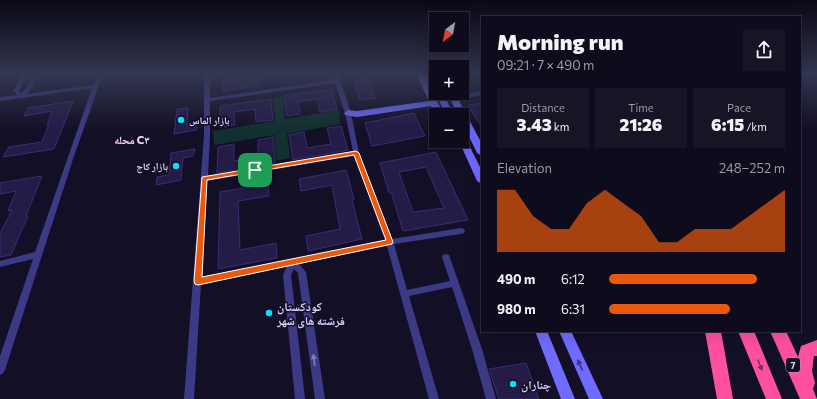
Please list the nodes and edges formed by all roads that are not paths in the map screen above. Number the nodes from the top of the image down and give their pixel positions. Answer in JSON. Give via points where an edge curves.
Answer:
{"nodes":[{"id":1,"x":18,"y":93,"type":"edge"},
{"id":2,"x":24,"y":93,"type":"edge"},
{"id":3,"x":46,"y":93,"type":"edge"},
{"id":4,"x":94,"y":93,"type":"edge"},
{"id":5,"x":206,"y":93,"type":"edge"},
{"id":6,"x":250,"y":93,"type":"edge"},
{"id":7,"x":341,"y":93,"type":"edge"},
{"id":8,"x":481,"y":93,"type":"edge"},
{"id":9,"x":469,"y":94,"type":"edge"},
{"id":10,"x":21,"y":96,"type":"junction"},
{"id":11,"x":0,"y":99,"type":"edge"},
{"id":12,"x":206,"y":100,"type":"junction"},
{"id":13,"x":432,"y":100,"type":"joint"},
{"id":14,"x":455,"y":100,"type":"edge"},
{"id":15,"x":436,"y":108,"type":"edge"},
{"id":16,"x":348,"y":112,"type":"junction"},
{"id":17,"x":460,"y":148,"type":"edge"},
{"id":18,"x":466,"y":148,"type":"edge"},
{"id":19,"x":481,"y":151,"type":"edge"},
{"id":20,"x":356,"y":153,"type":"junction"},
{"id":21,"x":204,"y":179,"type":"junction"},
{"id":22,"x":481,"y":179,"type":"edge"},
{"id":23,"x":461,"y":231,"type":"dead end"},
{"id":24,"x":390,"y":242,"type":"junction"},
{"id":25,"x":38,"y":255,"type":"junction"},
{"id":26,"x":446,"y":257,"type":"dead end"},
{"id":27,"x":293,"y":262,"type":"junction"},
{"id":28,"x":0,"y":264,"type":"edge"},
{"id":29,"x":198,"y":281,"type":"junction"},
{"id":30,"x":455,"y":283,"type":"junction"},
{"id":31,"x":404,"y":294,"type":"junction"},
{"id":32,"x":541,"y":332,"type":"edge"},
{"id":33,"x":565,"y":332,"type":"edge"},
{"id":34,"x":713,"y":332,"type":"edge"},
{"id":35,"x":746,"y":332,"type":"edge"},
{"id":36,"x":778,"y":332,"type":"edge"},
{"id":37,"x":817,"y":348,"type":"edge"},
{"id":38,"x":0,"y":370,"type":"edge"},
{"id":39,"x":189,"y":399,"type":"edge"},
{"id":40,"x":300,"y":399,"type":"edge"},
{"id":41,"x":320,"y":399,"type":"edge"},
{"id":42,"x":434,"y":399,"type":"edge"},
{"id":43,"x":491,"y":399,"type":"edge"},
{"id":44,"x":568,"y":399,"type":"edge"},
{"id":45,"x":596,"y":399,"type":"edge"},
{"id":46,"x":725,"y":399,"type":"edge"},
{"id":47,"x":774,"y":399,"type":"edge"},
{"id":48,"x":809,"y":399,"type":"edge"},
{"id":49,"x":813,"y":399,"type":"edge"}],
"edges":[{"from":1,"to":10,"type":"street"},
{"from":2,"to":10,"type":"street"},
{"from":3,"to":10,"type":"street"},
{"from":4,"to":25,"type":"street"},
{"from":5,"to":12,"type":"street"},
{"from":6,"to":12,"type":"street"},
{"from":7,"to":16,"type":"street"},
{"from":8,"to":9,"type":"street"},
{"from":10,"to":11,"type":"street"},
{"from":12,"to":21,"type":"street"},
{"from":13,"to":15,"type":"main road"},
{"from":13,"to":16,"type":"main road","via":[[357,114]]},
{"from":14,"to":19,"type":"main road"},
{"from":16,"to":20,"type":"street"},
{"from":17,"to":22,"type":"main road"},
{"from":18,"to":22,"type":"main road"},
{"from":20,"to":21,"type":"street"},
{"from":20,"to":24,"type":"street"},
{"from":21,"to":29,"type":"street"},
{"from":23,"to":24,"type":"street"},
{"from":24,"to":27,"type":"street"},
{"from":24,"to":31,"type":"street"},
{"from":25,"to":28,"type":"street"},
{"from":25,"to":38,"type":"street"},
{"from":26,"to":30,"type":"street"},
{"from":27,"to":29,"type":"street"},
{"from":27,"to":40,"type":"street","via":[[287,275]]},
{"from":41,"to":27,"type":"street","one_way":true,"via":[[302,272]]},
{"from":29,"to":39,"type":"street"},
{"from":30,"to":31,"type":"street"},
{"from":30,"to":43,"type":"street"},
{"from":31,"to":42,"type":"street"},
{"from":32,"to":44,"type":"main road"},
{"from":45,"to":33,"type":"main road","one_way":true},
{"from":34,"to":46,"type":"highway"},
{"from":35,"to":47,"type":"highway","one_way":true},
{"from":36,"to":48,"type":"highway","number":"7"},
{"from":37,"to":49,"type":"highway","via":[[807,351],[804,371]]}]}
